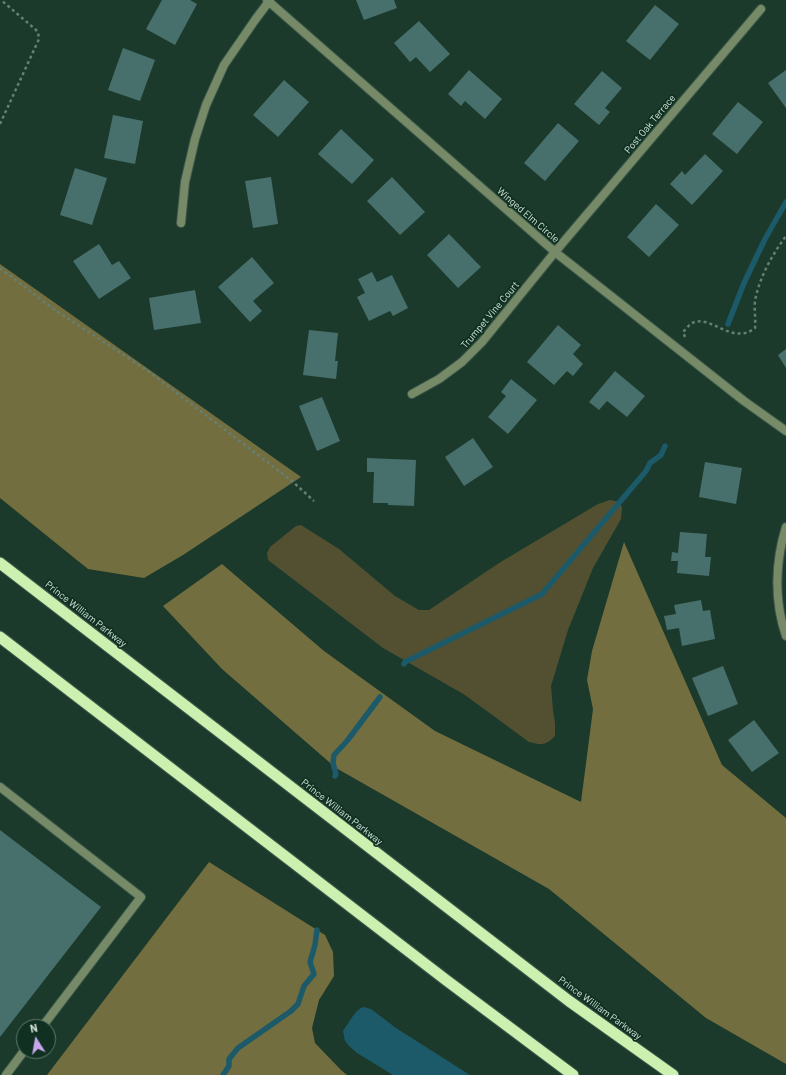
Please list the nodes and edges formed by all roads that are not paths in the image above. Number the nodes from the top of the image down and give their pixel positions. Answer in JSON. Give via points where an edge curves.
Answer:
{"nodes":[{"id":1,"x":269,"y":0,"type":"edge"},
{"id":2,"x":761,"y":9,"type":"dead end"},
{"id":3,"x":181,"y":223,"type":"dead end"},
{"id":4,"x":555,"y":252,"type":"junction"},
{"id":5,"x":412,"y":394,"type":"dead end"},
{"id":6,"x":786,"y":431,"type":"edge"},
{"id":7,"x":786,"y":527,"type":"edge"},
{"id":8,"x":0,"y":563,"type":"edge"},
{"id":9,"x":786,"y":636,"type":"edge"},
{"id":10,"x":0,"y":637,"type":"edge"},
{"id":11,"x":0,"y":787,"type":"edge"},
{"id":12,"x":48,"y":1019,"type":"edge"},
{"id":13,"x":18,"y":1059,"type":"edge"},
{"id":14,"x":6,"y":1075,"type":"edge"},
{"id":15,"x":573,"y":1075,"type":"edge"},
{"id":16,"x":673,"y":1075,"type":"edge"}],
"edges":[{"from":1,"to":3,"type":"street","via":[[224,64],[206,105],[184,182]]},
{"from":1,"to":4,"type":"street","name":"Winged Elm Circle"},
{"from":2,"to":4,"type":"street","name":"Post Oak Terrace"},
{"from":4,"to":5,"type":"street","name":"Trumpet Vine Court","via":[[462,362]]},
{"from":4,"to":6,"type":"street","name":"Winged Elm Circle","via":[[744,401]]},
{"from":7,"to":9,"type":"street","via":[[777,573],[778,601]]},
{"from":8,"to":16,"type":"highway","name":"Prince William Parkway","via":[[569,1001]]},
{"from":10,"to":15,"type":"highway"},
{"from":11,"to":12,"type":"street","via":[[141,897]]},
{"from":13,"to":14,"type":"street"}]}
